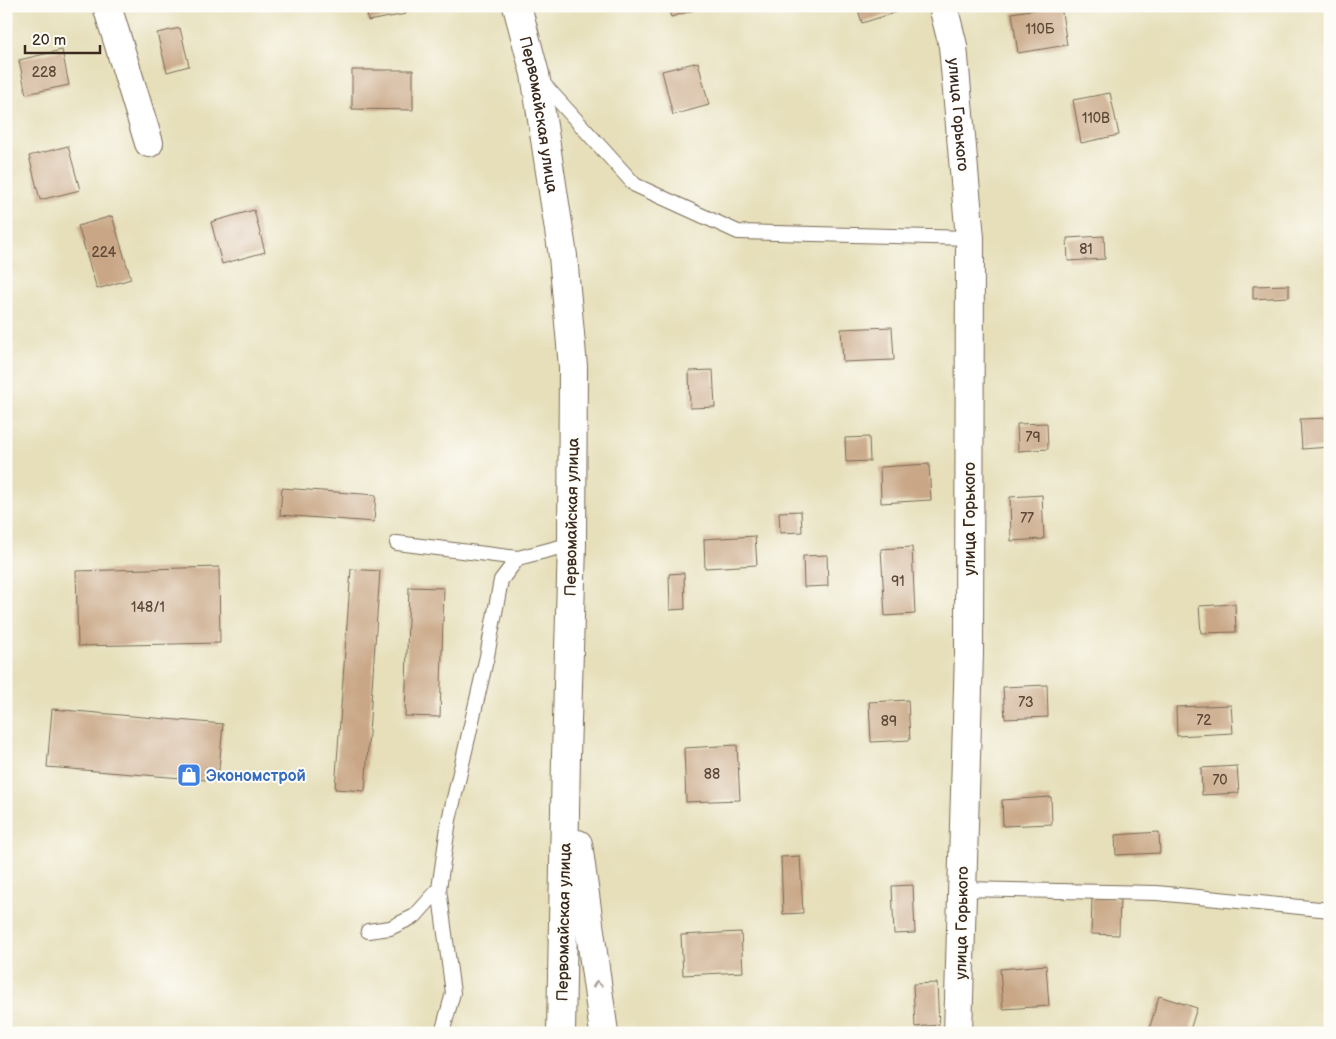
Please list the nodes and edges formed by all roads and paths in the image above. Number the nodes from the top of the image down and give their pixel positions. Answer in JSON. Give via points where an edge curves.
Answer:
{"nodes":[{"id":1,"x":107,"y":6,"type":"edge"},
{"id":2,"x":516,"y":6,"type":"edge"},
{"id":3,"x":943,"y":6,"type":"edge"},
{"id":4,"x":535,"y":74,"type":"junction"},
{"id":5,"x":149,"y":144,"type":"dead end"},
{"id":6,"x":970,"y":238,"type":"junction"},
{"id":7,"x":397,"y":544,"type":"dead end"},
{"id":8,"x":572,"y":544,"type":"junction"},
{"id":9,"x":518,"y":558,"type":"junction"},
{"id":10,"x":566,"y":756,"type":"junction"},
{"id":11,"x":439,"y":889,"type":"junction"},
{"id":12,"x":961,"y":889,"type":"junction"},
{"id":13,"x":1330,"y":910,"type":"edge"},
{"id":14,"x":368,"y":931,"type":"dead end"},
{"id":15,"x":442,"y":1033,"type":"edge"},
{"id":16,"x":561,"y":1033,"type":"edge"},
{"id":17,"x":604,"y":1033,"type":"edge"},
{"id":18,"x":958,"y":1033,"type":"edge"}],
"edges":[{"from":1,"to":5,"type":"street"},
{"from":2,"to":4,"type":"street","name":"Первомайская улица"},
{"from":3,"to":6,"type":"street","name":"улица Горького","via":[[953,46]]},
{"from":4,"to":6,"type":"lane","via":[[635,185],[738,232]]},
{"from":4,"to":8,"type":"street","name":"Первомайская улица","via":[[563,256],[573,367]]},
{"from":6,"to":12,"type":"street","name":"улица Горького","via":[[969,653]]},
{"from":7,"to":9,"type":"lane"},
{"from":8,"to":9,"type":"lane"},
{"from":8,"to":10,"type":"street","name":"Первомайская улица"},
{"from":9,"to":11,"type":"lane","via":[[501,580],[449,820]]},
{"from":10,"to":16,"type":"street","name":"Первомайская улица"},
{"from":17,"to":10,"type":"street","one_way":true},
{"from":11,"to":14,"type":"lane","via":[[415,916],[390,928]]},
{"from":11,"to":15,"type":"lane","via":[[453,993]]},
{"from":12,"to":13,"type":"lane","via":[[1157,894]]},
{"from":12,"to":18,"type":"street","name":"улица Горького"}]}
